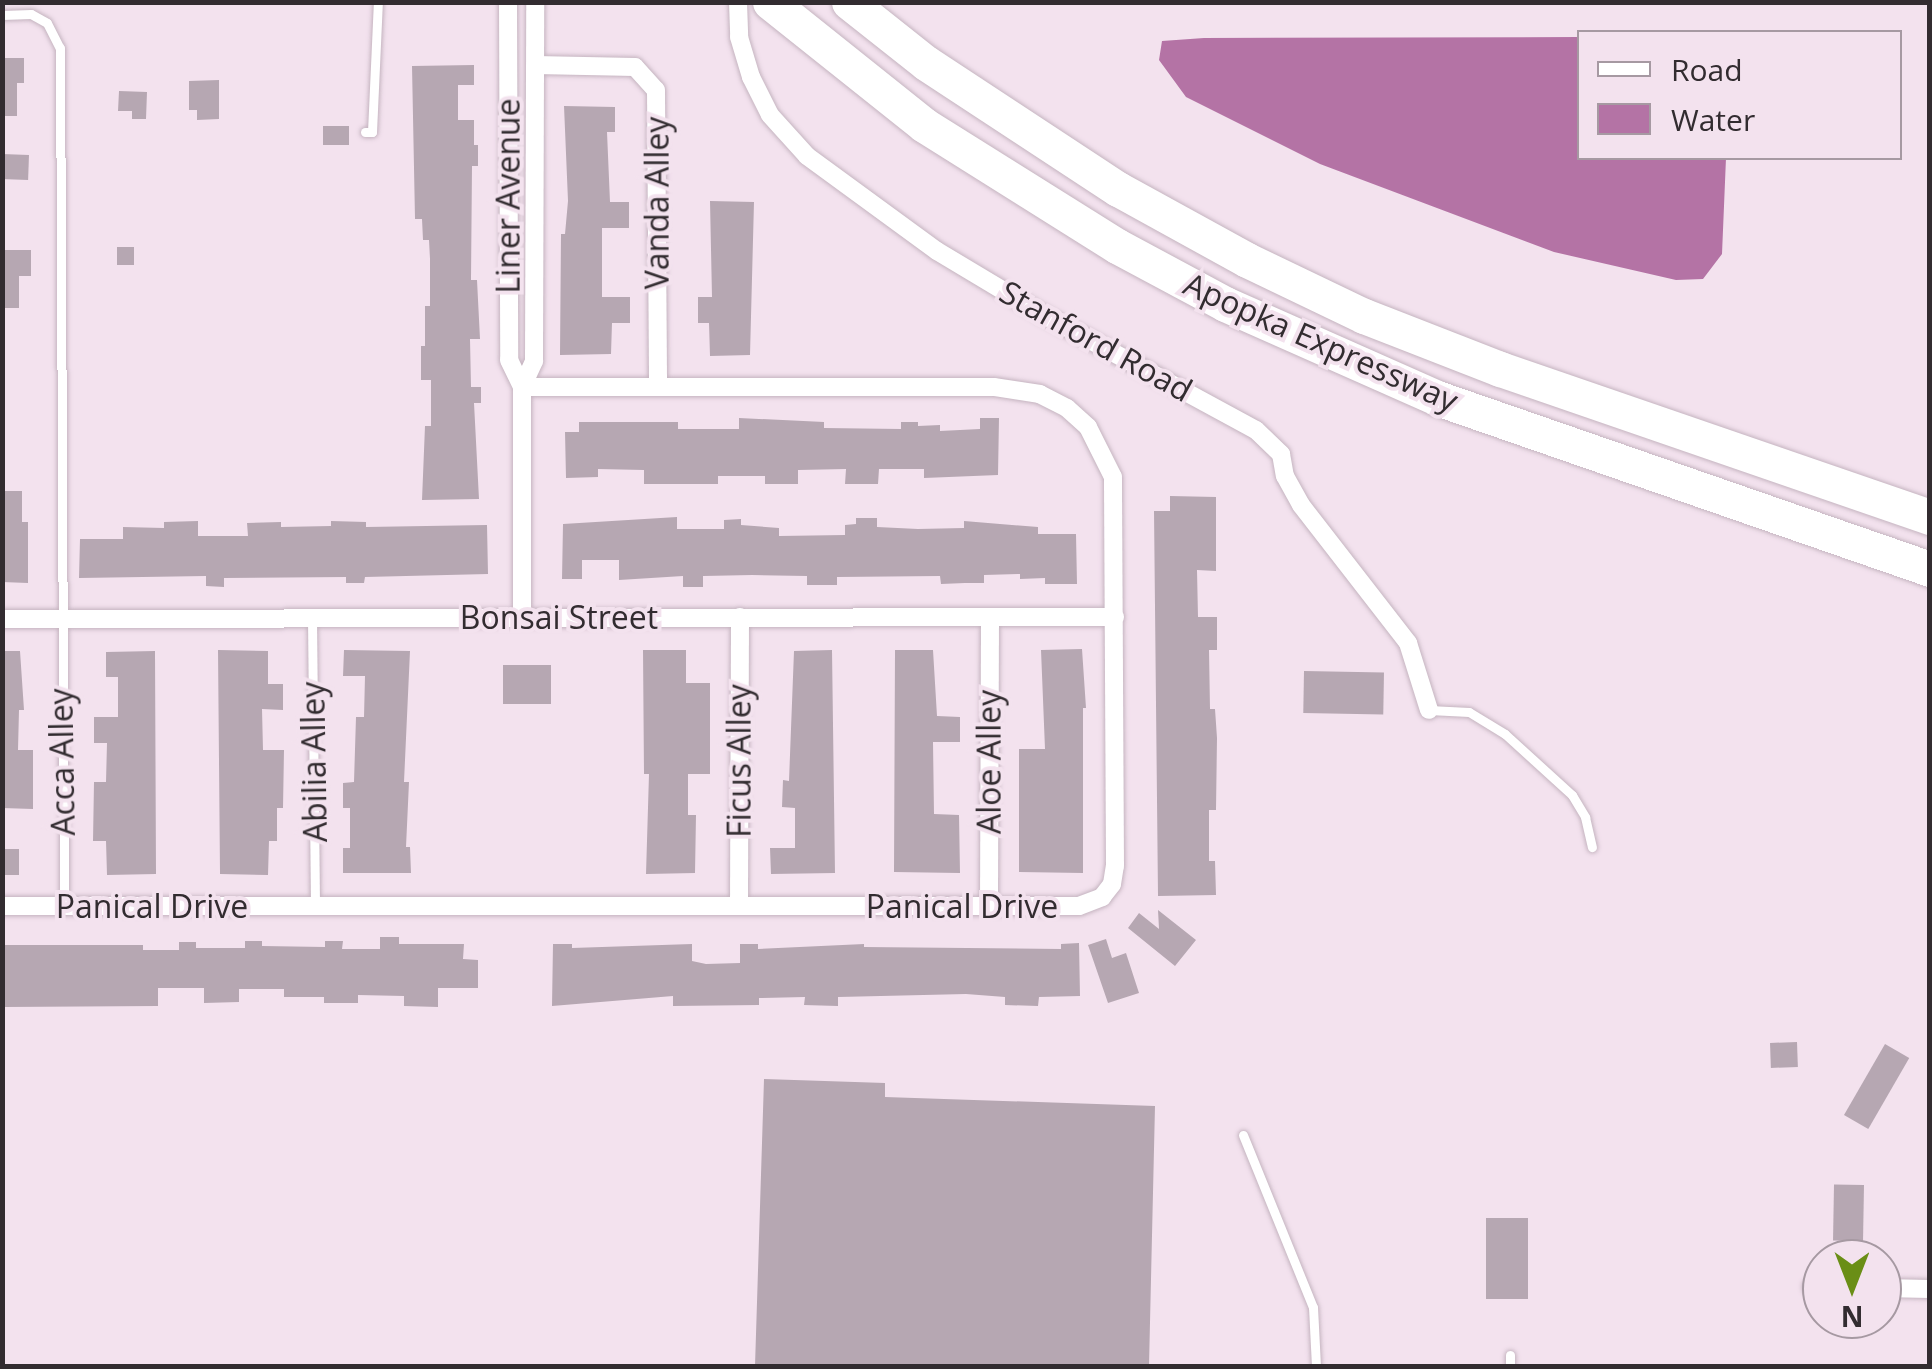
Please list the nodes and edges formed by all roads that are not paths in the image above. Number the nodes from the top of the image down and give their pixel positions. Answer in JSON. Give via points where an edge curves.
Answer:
{"nodes":[{"id":1,"x":378,"y":2,"type":"edge"},
{"id":2,"x":508,"y":2,"type":"edge"},
{"id":3,"x":535,"y":2,"type":"edge"},
{"id":4,"x":738,"y":2,"type":"edge"},
{"id":5,"x":770,"y":2,"type":"edge"},
{"id":6,"x":854,"y":7,"type":"edge"},
{"id":7,"x":2,"y":15,"type":"edge"},
{"id":8,"x":535,"y":66,"type":"junction"},
{"id":9,"x":365,"y":132,"type":"dead end"},
{"id":10,"x":522,"y":387,"type":"junction"},
{"id":11,"x":658,"y":387,"type":"junction"},
{"id":12,"x":1930,"y":517,"type":"edge"},
{"id":13,"x":1930,"y":570,"type":"edge"},
{"id":14,"x":522,"y":617,"type":"junction"},
{"id":15,"x":740,"y":617,"type":"junction"},
{"id":16,"x":61,"y":618,"type":"junction"},
{"id":17,"x":312,"y":618,"type":"junction"},
{"id":18,"x":990,"y":618,"type":"junction"},
{"id":19,"x":1115,"y":618,"type":"junction"},
{"id":20,"x":2,"y":619,"type":"edge"},
{"id":21,"x":1429,"y":710,"type":"joint"},
{"id":22,"x":1592,"y":847,"type":"dead end"},
{"id":23,"x":2,"y":906,"type":"edge"},
{"id":24,"x":64,"y":906,"type":"junction"},
{"id":25,"x":315,"y":906,"type":"junction"},
{"id":26,"x":739,"y":906,"type":"junction"},
{"id":27,"x":989,"y":906,"type":"junction"},
{"id":28,"x":1244,"y":1134,"type":"dead end"},
{"id":29,"x":1902,"y":1289,"type":"edge"},
{"id":30,"x":1930,"y":1290,"type":"edge"},
{"id":31,"x":1510,"y":1355,"type":"dead end"},
{"id":32,"x":1316,"y":1366,"type":"edge"},
{"id":33,"x":1510,"y":1366,"type":"edge"}],
"edges":[{"from":1,"to":9,"type":"lane","via":[[372,132]]},
{"from":2,"to":10,"type":"street","name":"Liner Avenue","via":[[509,360]]},
{"from":3,"to":8,"type":"street","name":"Liner Avenue"},
{"from":4,"to":21,"type":"street","name":"Stanford Road","via":[[751,77],[770,115],[807,156],[937,251],[1256,430],[1281,454],[1301,505],[1408,643]]},
{"from":5,"to":13,"type":"highway","name":"Apopka Expressway","via":[[924,124],[1021,188],[1116,246],[1305,342],[1437,398]]},
{"from":6,"to":12,"type":"highway","name":"Apopka Expressway","via":[[1118,190],[1364,316],[1500,370]]},
{"from":7,"to":16,"type":"lane","name":"Acca Alley","via":[[30,14],[47,23],[60,48]]},
{"from":8,"to":10,"type":"street","name":"Liner Avenue","via":[[534,361]]},
{"from":8,"to":11,"type":"street","name":"Vanda Alley","via":[[636,67],[656,90]]},
{"from":10,"to":11,"type":"street","name":"Panical Drive"},
{"from":10,"to":14,"type":"street","name":"Liner Avenue"},
{"from":11,"to":19,"type":"street","name":"Panical Drive","via":[[994,386],[1040,394],[1088,427],[1113,477]]},
{"from":14,"to":15,"type":"street","name":"Bonsai Street"},
{"from":14,"to":17,"type":"street","name":"Bonsai Street"},
{"from":15,"to":18,"type":"street","name":"Bonsai Street"},
{"from":15,"to":26,"type":"street","name":"Ficus Alley"},
{"from":16,"to":17,"type":"street","name":"Bonsai Street"},
{"from":16,"to":20,"type":"street","name":"Bonsai Street"},
{"from":16,"to":24,"type":"lane","name":"Acca Alley"},
{"from":17,"to":25,"type":"lane","name":"Abilia Alley"},
{"from":18,"to":19,"type":"street","name":"Bonsai Street"},
{"from":18,"to":27,"type":"street","name":"Aloe Alley"},
{"from":19,"to":27,"type":"street","name":"Panical Drive","via":[[1112,884],[1102,897],[1079,906]]},
{"from":21,"to":22,"type":"lane","via":[[1470,712],[1516,742],[1572,795]]},
{"from":23,"to":24,"type":"street","name":"Panical Drive"},
{"from":24,"to":25,"type":"street","name":"Panical Drive"},
{"from":25,"to":26,"type":"street","name":"Panical Drive"},
{"from":26,"to":27,"type":"street","name":"Panical Drive"},
{"from":28,"to":32,"type":"lane","via":[[1313,1306]]},
{"from":29,"to":30,"type":"street"},
{"from":31,"to":33,"type":"lane"}]}
